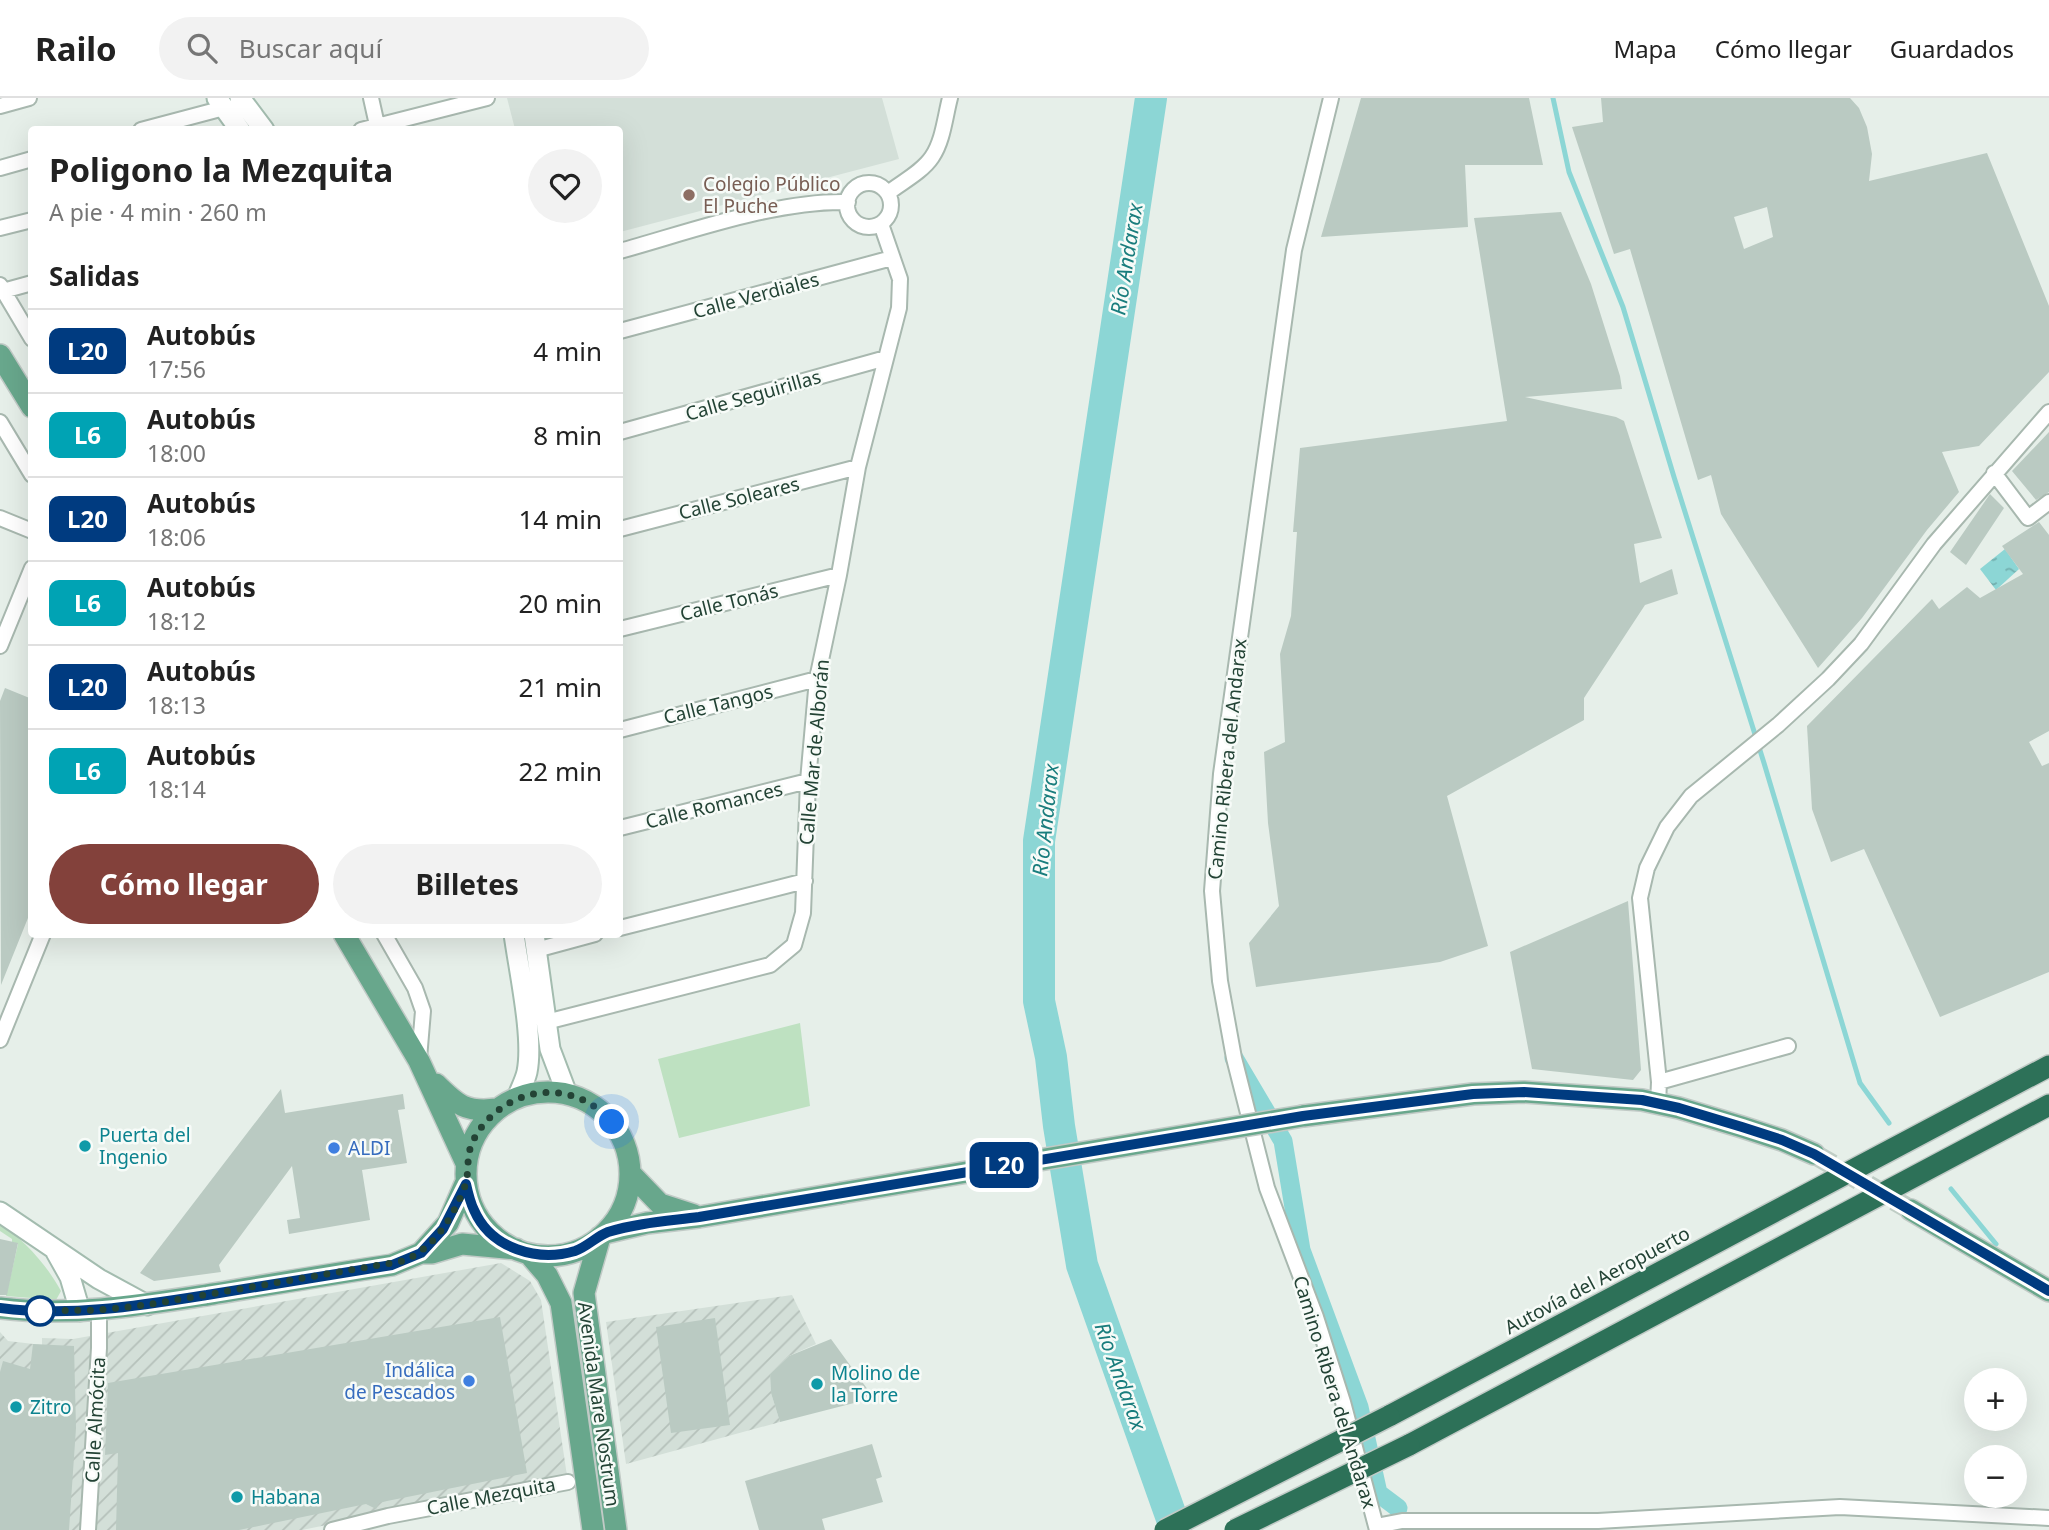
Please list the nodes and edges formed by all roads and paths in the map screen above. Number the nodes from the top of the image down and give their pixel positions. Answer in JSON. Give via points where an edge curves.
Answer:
{"nodes":[{"id":1,"x":29,"y":98,"type":"edge"},
{"id":2,"x":371,"y":98,"type":"edge"},
{"id":3,"x":950,"y":98,"type":"edge"},
{"id":4,"x":1331,"y":98,"type":"edge"},
{"id":5,"x":479,"y":99,"type":"edge"},
{"id":6,"x":227,"y":101,"type":"edge"},
{"id":7,"x":0,"y":106,"type":"edge"},
{"id":8,"x":377,"y":125,"type":"junction"},
{"id":9,"x":153,"y":126,"type":"edge"},
{"id":10,"x":238,"y":126,"type":"edge"},
{"id":11,"x":259,"y":126,"type":"edge"},
{"id":12,"x":374,"y":126,"type":"edge"},
{"id":13,"x":28,"y":160,"type":"edge"},
{"id":14,"x":0,"y":168,"type":"edge"},
{"id":15,"x":888,"y":192,"type":"junction"},
{"id":16,"x":848,"y":202,"type":"junction"},
{"id":17,"x":28,"y":221,"type":"edge"},
{"id":18,"x":881,"y":224,"type":"junction"},
{"id":19,"x":0,"y":228,"type":"edge"},
{"id":20,"x":623,"y":250,"type":"edge"},
{"id":21,"x":892,"y":258,"type":"junction"},
{"id":22,"x":28,"y":284,"type":"edge"},
{"id":23,"x":2,"y":288,"type":"edge"},
{"id":24,"x":623,"y":330,"type":"edge"},
{"id":25,"x":28,"y":332,"type":"edge"},
{"id":26,"x":0,"y":355,"type":"edge"},
{"id":27,"x":886,"y":358,"type":"junction"},
{"id":28,"x":28,"y":400,"type":"edge"},
{"id":29,"x":2049,"y":412,"type":"edge"},
{"id":30,"x":0,"y":422,"type":"edge"},
{"id":31,"x":623,"y":431,"type":"edge"},
{"id":32,"x":858,"y":467,"type":"junction"},
{"id":33,"x":28,"y":468,"type":"edge"},
{"id":34,"x":1994,"y":473,"type":"junction"},
{"id":35,"x":2049,"y":502,"type":"edge"},
{"id":36,"x":0,"y":518,"type":"edge"},
{"id":37,"x":623,"y":528,"type":"edge"},
{"id":38,"x":28,"y":529,"type":"edge"},
{"id":39,"x":839,"y":575,"type":"junction"},
{"id":40,"x":28,"y":578,"type":"edge"},
{"id":41,"x":623,"y":628,"type":"edge"},
{"id":42,"x":0,"y":646,"type":"edge"},
{"id":43,"x":817,"y":679,"type":"junction"},
{"id":44,"x":623,"y":729,"type":"edge"},
{"id":45,"x":808,"y":781,"type":"junction"},
{"id":46,"x":623,"y":827,"type":"edge"},
{"id":47,"x":805,"y":881,"type":"junction"},
{"id":48,"x":623,"y":927,"type":"edge"},
{"id":49,"x":41,"y":938,"type":"edge"},
{"id":50,"x":346,"y":938,"type":"edge"},
{"id":51,"x":386,"y":938,"type":"edge"},
{"id":52,"x":515,"y":938,"type":"edge"},
{"id":53,"x":565,"y":938,"type":"edge"},
{"id":54,"x":535,"y":942,"type":"edge"},
{"id":55,"x":546,"y":1023,"type":"junction"},
{"id":56,"x":0,"y":1040,"type":"edge"},
{"id":57,"x":1788,"y":1046,"type":"dead end"},
{"id":58,"x":2049,"y":1066,"type":"edge"},
{"id":59,"x":423,"y":1068,"type":"junction"},
{"id":60,"x":1659,"y":1082,"type":"junction"},
{"id":61,"x":567,"y":1094,"type":"junction"},
{"id":62,"x":516,"y":1098,"type":"junction"},
{"id":63,"x":1658,"y":1104,"type":"junction"},
{"id":64,"x":2049,"y":1105,"type":"edge"},
{"id":65,"x":497,"y":1109,"type":"junction"},
{"id":66,"x":1814,"y":1154,"type":"tunnel mouth"},
{"id":67,"x":630,"y":1173,"type":"junction"},
{"id":68,"x":466,"y":1174,"type":"junction"},
{"id":69,"x":1911,"y":1210,"type":"tunnel mouth"},
{"id":70,"x":0,"y":1212,"type":"edge"},
{"id":71,"x":699,"y":1217,"type":"junction"},
{"id":72,"x":602,"y":1235,"type":"junction"},
{"id":73,"x":54,"y":1248,"type":"junction"},
{"id":74,"x":522,"y":1251,"type":"junction"},
{"id":75,"x":421,"y":1253,"type":"junction"},
{"id":76,"x":2049,"y":1291,"type":"edge"},
{"id":77,"x":146,"y":1305,"type":"junction"},
{"id":78,"x":0,"y":1309,"type":"edge"},
{"id":79,"x":89,"y":1311,"type":"junction"},
{"id":80,"x":568,"y":1482,"type":"dead end"},
{"id":81,"x":2049,"y":1518,"type":"edge"},
{"id":82,"x":1377,"y":1528,"type":"edge"},
{"id":83,"x":88,"y":1530,"type":"edge"},
{"id":84,"x":332,"y":1530,"type":"edge"},
{"id":85,"x":593,"y":1530,"type":"edge"},
{"id":86,"x":616,"y":1530,"type":"edge"},
{"id":87,"x":1165,"y":1530,"type":"edge"},
{"id":88,"x":1235,"y":1530,"type":"edge"}],
"edges":[{"from":1,"to":7,"type":"street"},
{"from":2,"to":8,"type":"street"},
{"from":3,"to":15,"type":"street","via":[[932,158]]},
{"from":4,"to":82,"type":"street","name":"Camino Ribera del Andarax","via":[[1294,250],[1221,774],[1212,891],[1220,981],[1234,1058],[1267,1188],[1316,1317]]},
{"from":5,"to":8,"type":"street"},
{"from":6,"to":9,"type":"street"},
{"from":6,"to":10,"type":"street"},
{"from":6,"to":11,"type":"street"},
{"from":8,"to":12,"type":"street"},
{"from":13,"to":14,"type":"street"},
{"from":15,"to":16,"type":"street","via":[[878,185],[863,184]]},
{"from":15,"to":18,"type":"street","via":[[891,210]]},
{"from":16,"to":18,"type":"street","via":[[849,214],[856,222],[865,227]]},
{"from":16,"to":20,"type":"street","via":[[777,208]]},
{"from":17,"to":19,"type":"street"},
{"from":18,"to":21,"type":"street","name":"Calle Mar de Alborán"},
{"from":21,"to":24,"type":"street","name":"Calle Verdiales"},
{"from":21,"to":27,"type":"street","name":"Calle Mar de Alborán","via":[[900,279],[899,308]]},
{"from":22,"to":23,"type":"street"},
{"from":23,"to":25,"type":"street"},
{"from":26,"to":28,"type":"main road"},
{"from":27,"to":31,"type":"street","name":"Calle Seguirillas"},
{"from":27,"to":32,"type":"street","name":"Calle Mar de Alborán"},
{"from":29,"to":34,"type":"street"},
{"from":30,"to":33,"type":"street"},
{"from":32,"to":37,"type":"street","name":"Calle Soleares"},
{"from":32,"to":39,"type":"street","name":"Calle Mar de Alborán"},
{"from":34,"to":35,"type":"street","via":[[2028,518]]},
{"from":34,"to":60,"type":"street","via":[[1934,544],[1861,644],[1777,725],[1691,796],[1667,827],[1647,868],[1640,898]]},
{"from":36,"to":38,"type":"street"},
{"from":39,"to":41,"type":"street","name":"Calle Tonás"},
{"from":39,"to":43,"type":"street","name":"Calle Mar de Alborán"},
{"from":40,"to":42,"type":"street"},
{"from":43,"to":44,"type":"street","name":"Calle Tangos"},
{"from":43,"to":45,"type":"street","name":"Calle Mar de Alborán"},
{"from":45,"to":46,"type":"street","name":"Calle Romances"},
{"from":45,"to":47,"type":"street","name":"Calle Mar de Alborán"},
{"from":47,"to":48,"type":"street"},
{"from":47,"to":55,"type":"street","name":"Calle Mar de Alborán","via":[[794,945],[770,965]]},
{"from":49,"to":56,"type":"street"},
{"from":50,"to":59,"type":"main road"},
{"from":51,"to":59,"type":"street","via":[[423,1011]]},
{"from":52,"to":62,"type":"street","via":[[528,1053],[527,1073]]},
{"from":53,"to":54,"type":"street"},
{"from":54,"to":55,"type":"street"},
{"from":55,"to":61,"type":"street","via":[[555,1066]]},
{"from":57,"to":60,"type":"street"},
{"from":58,"to":87,"type":"highway","name":"Autovía del Aeropuerto","bridge":true},
{"from":59,"to":65,"type":"main road","via":[[456,1104],[476,1112]]},
{"from":59,"to":68,"type":"main road"},
{"from":60,"to":63,"type":"street"},
{"from":61,"to":62,"type":"main road","via":[[541,1092]]},
{"from":61,"to":67,"type":"main road","via":[[592,1104],[612,1122],[625,1146]]},
{"from":62,"to":65,"type":"main road"},
{"from":63,"to":66,"type":"main road","via":[[1742,1127]]},
{"from":63,"to":71,"type":"main road","bridge":true,"via":[[1524,1092],[1473,1094],[1303,1116]]},
{"from":64,"to":88,"type":"highway","bridge":true,"via":[[1409,1445]]},
{"from":65,"to":68,"type":"main road","via":[[472,1142]]},
{"from":67,"to":71,"type":"main road","via":[[660,1204]]},
{"from":67,"to":72,"type":"main road","via":[[619,1215]]},
{"from":68,"to":74,"type":"main road","via":[[475,1212],[486,1228]]},
{"from":68,"to":75,"type":"main road","via":[[448,1223]]},
{"from":69,"to":76,"type":"main road"},
{"from":70,"to":73,"type":"street"},
{"from":71,"to":72,"type":"main road","via":[[647,1223]]},
{"from":72,"to":74,"type":"main road","via":[[579,1250],[554,1256]]},
{"from":72,"to":86,"type":"main road","name":"Avenida Mare Nostrum","via":[[584,1293]]},
{"from":73,"to":77,"type":"street"},
{"from":73,"to":79,"type":"street"},
{"from":74,"to":75,"type":"main road","via":[[467,1243]]},
{"from":74,"to":85,"type":"main road","name":"Avenida Mare Nostrum","via":[[547,1275],[561,1303]]},
{"from":75,"to":77,"type":"main road","via":[[392,1265]]},
{"from":77,"to":79,"type":"main road"},
{"from":78,"to":79,"type":"main road"},
{"from":79,"to":83,"type":"street","name":"Calle Almócita","via":[[99,1348]]},
{"from":80,"to":84,"type":"street","name":"Calle Mezquita"},
{"from":81,"to":82,"type":"street","via":[[1840,1507],[1598,1521],[1402,1521]]}]}
